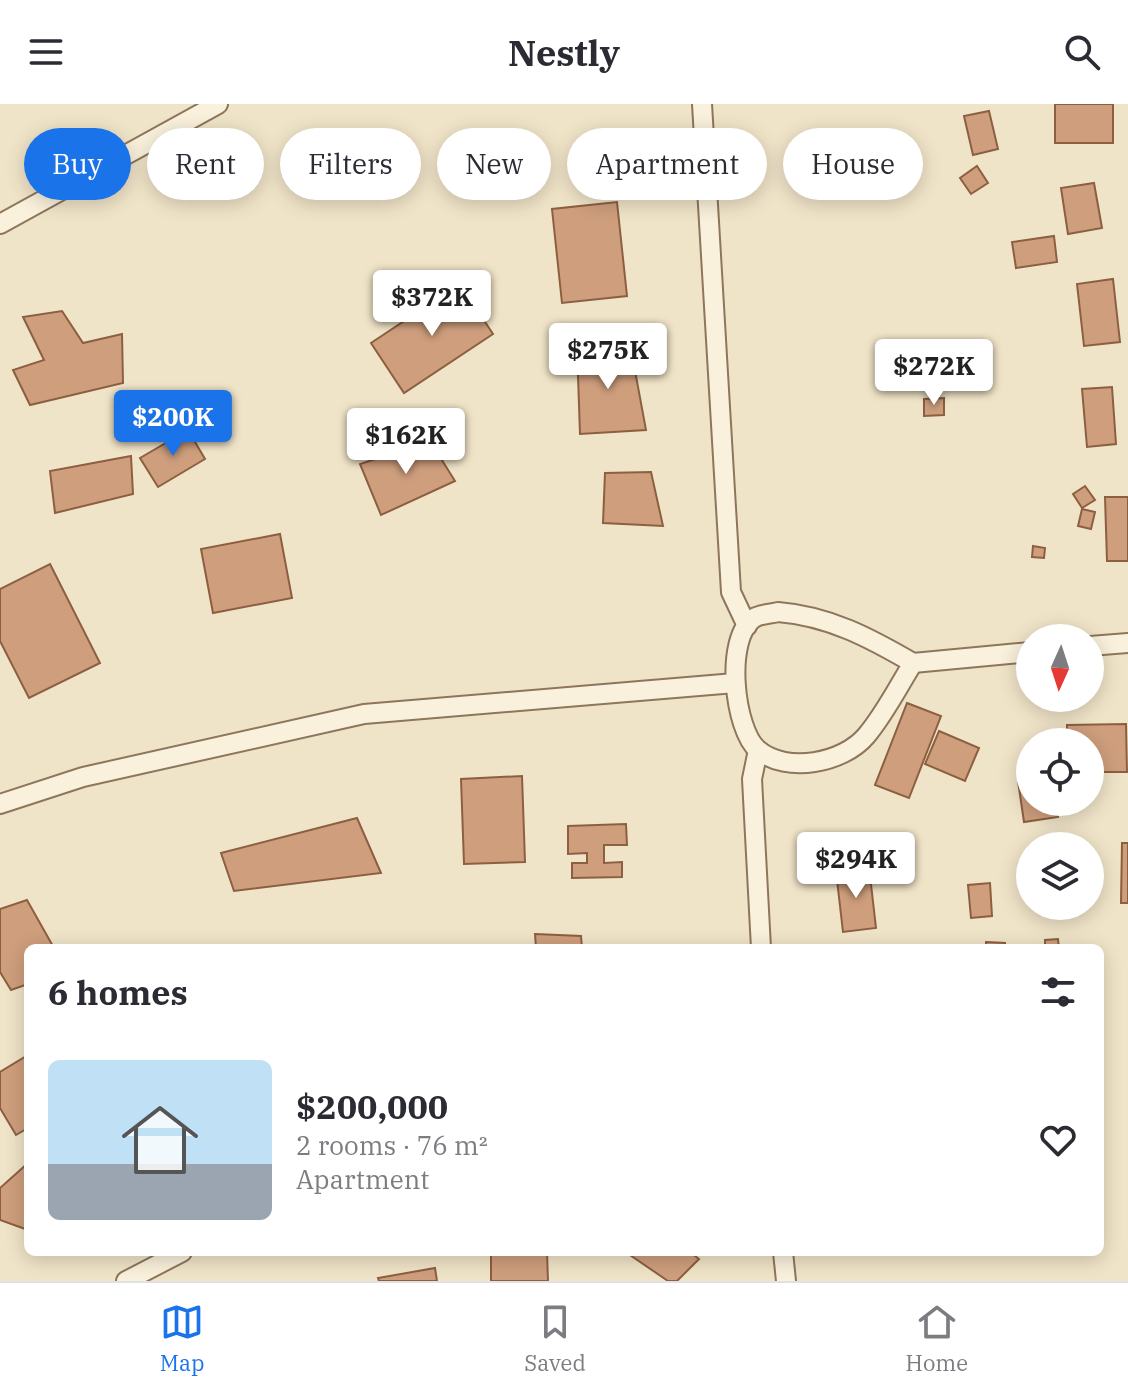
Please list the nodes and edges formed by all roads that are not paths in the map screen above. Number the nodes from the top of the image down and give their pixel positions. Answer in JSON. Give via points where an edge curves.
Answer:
{"nodes":[{"id":1,"x":218,"y":104,"type":"edge"},
{"id":2,"x":702,"y":104,"type":"edge"},
{"id":3,"x":0,"y":224,"type":"edge"},
{"id":4,"x":747,"y":626,"type":"junction"},
{"id":5,"x":1128,"y":643,"type":"edge"},
{"id":6,"x":1104,"y":645,"type":"edge"},
{"id":7,"x":1016,"y":653,"type":"edge"},
{"id":8,"x":913,"y":663,"type":"junction"},
{"id":9,"x":735,"y":683,"type":"junction"},
{"id":10,"x":758,"y":750,"type":"junction"},
{"id":11,"x":0,"y":804,"type":"edge"},
{"id":12,"x":761,"y":944,"type":"edge"},
{"id":13,"x":174,"y":1256,"type":"edge"},
{"id":14,"x":783,"y":1256,"type":"edge"},
{"id":15,"x":126,"y":1281,"type":"edge"},
{"id":16,"x":786,"y":1281,"type":"edge"}],
"edges":[{"from":1,"to":3,"type":"street"},
{"from":2,"to":4,"type":"street","via":[[731,592]]},
{"from":4,"to":8,"type":"street","via":[[778,612],[802,614],[856,631]]},
{"from":4,"to":9,"type":"street","via":[[738,640]]},
{"from":5,"to":6,"type":"street"},
{"from":7,"to":8,"type":"street"},
{"from":8,"to":10,"type":"street","via":[[866,736],[849,750],[801,763]]},
{"from":9,"to":10,"type":"street","via":[[747,735]]},
{"from":9,"to":11,"type":"street","via":[[364,714],[83,777]]},
{"from":10,"to":12,"type":"street","via":[[752,779]]},
{"from":13,"to":15,"type":"street"},
{"from":14,"to":16,"type":"street"}]}
